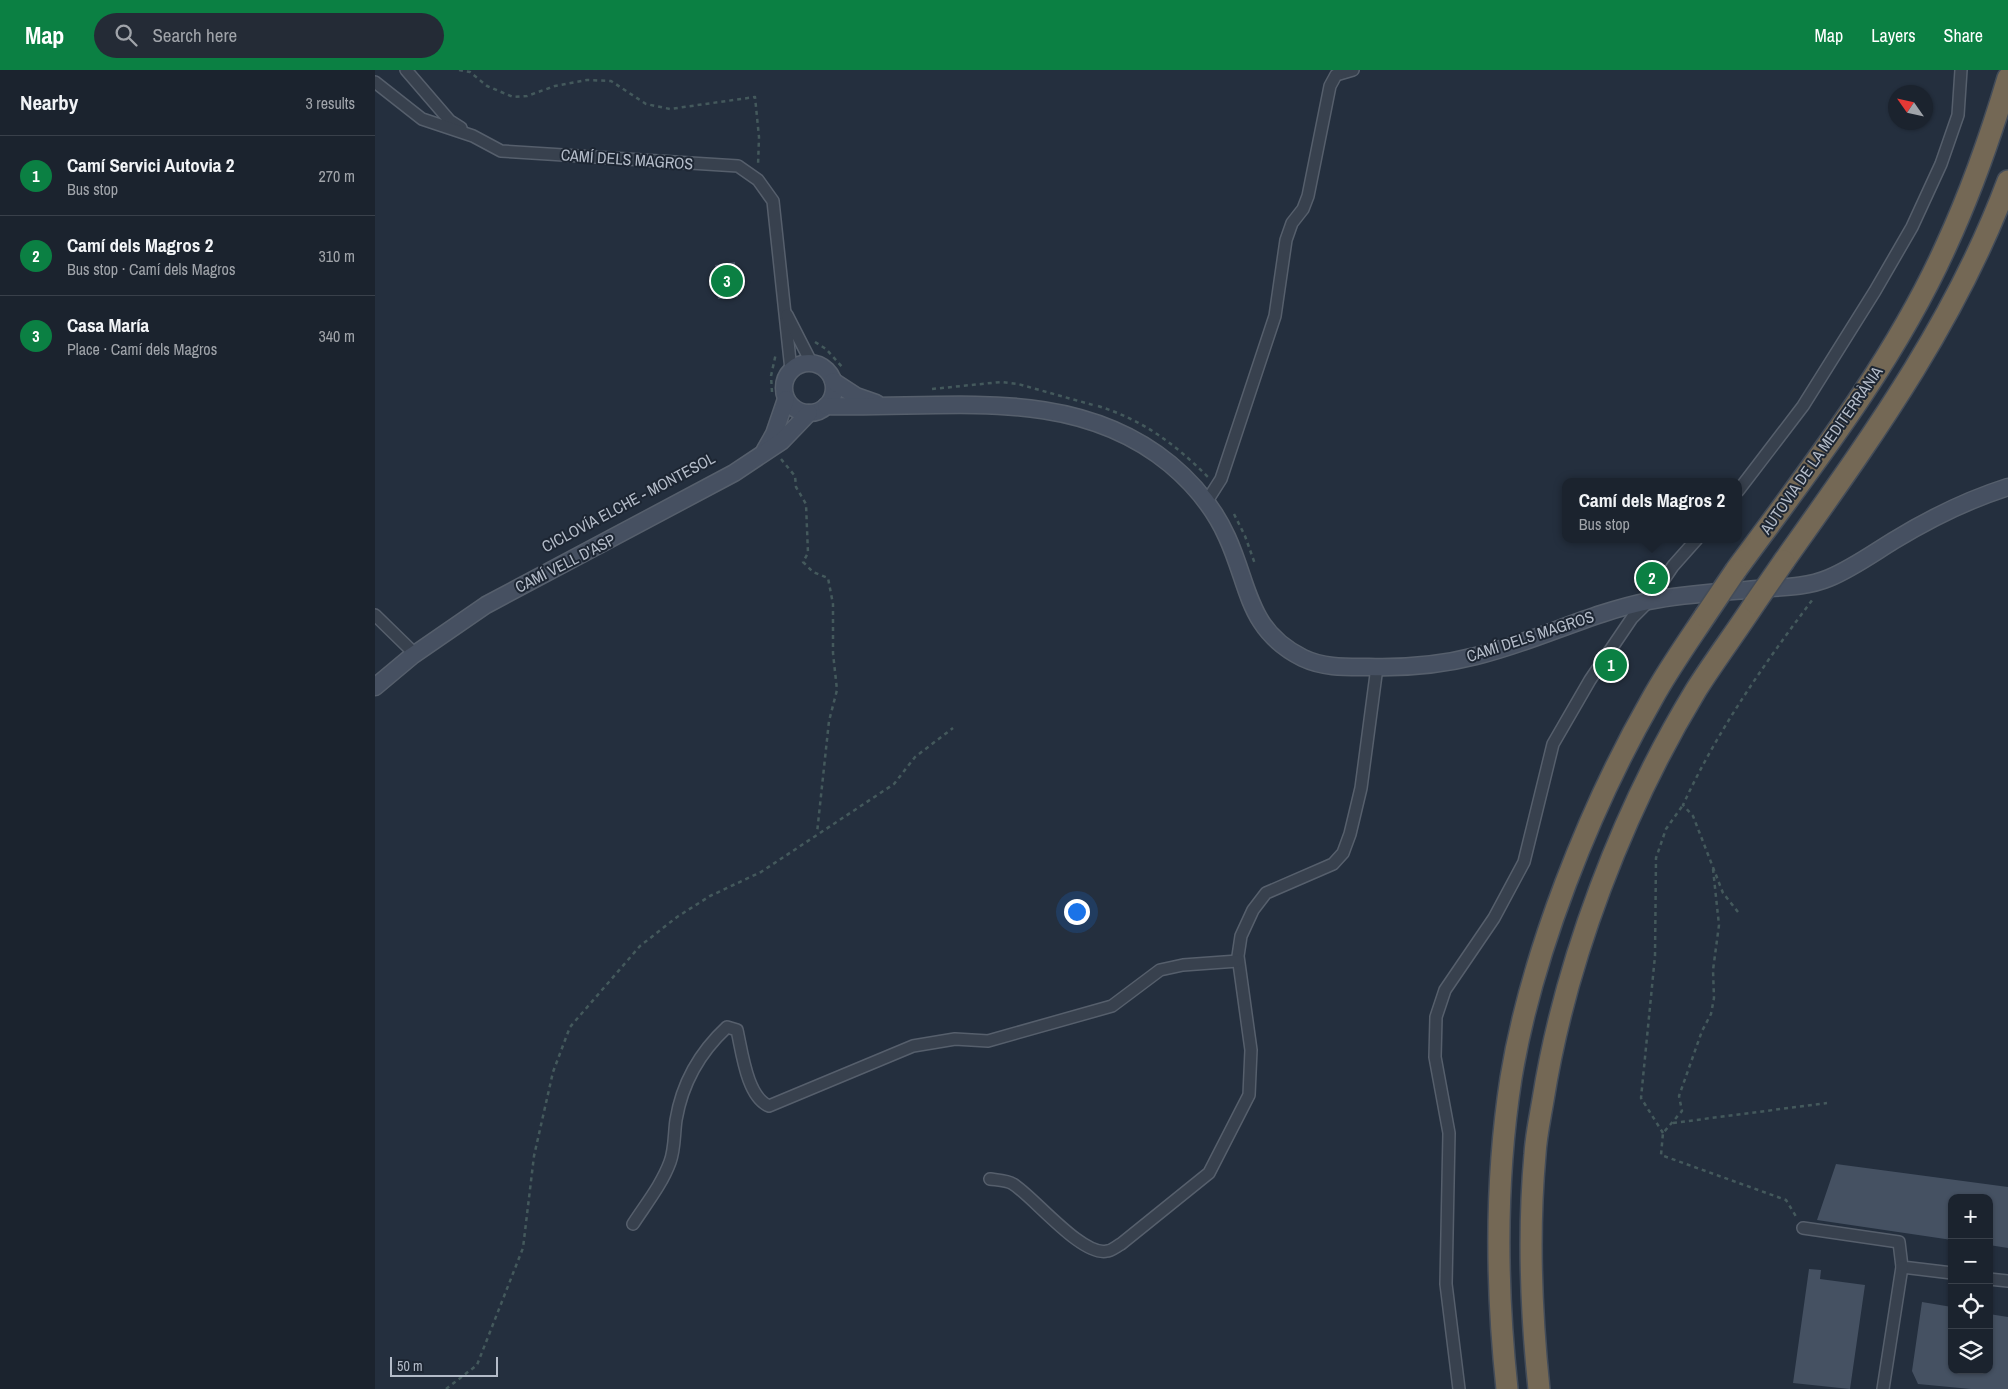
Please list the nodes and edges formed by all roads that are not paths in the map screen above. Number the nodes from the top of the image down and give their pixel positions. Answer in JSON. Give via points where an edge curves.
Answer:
{"nodes":[{"id":1,"x":406,"y":70,"type":"edge"},
{"id":2,"x":1353,"y":70,"type":"edge"},
{"id":3,"x":1961,"y":70,"type":"edge"},
{"id":4,"x":2008,"y":78,"type":"edge"},
{"id":5,"x":375,"y":82,"type":"edge"},
{"id":6,"x":473,"y":136,"type":"junction"},
{"id":7,"x":2008,"y":181,"type":"edge"},
{"id":8,"x":793,"y":339,"type":"junction"},
{"id":9,"x":811,"y":362,"type":"junction"},
{"id":10,"x":791,"y":370,"type":"junction"},
{"id":11,"x":840,"y":378,"type":"junction"},
{"id":12,"x":779,"y":399,"type":"junction"},
{"id":13,"x":882,"y":405,"type":"junction"},
{"id":14,"x":827,"y":406,"type":"junction"},
{"id":15,"x":809,"y":413,"type":"junction"},
{"id":16,"x":767,"y":449,"type":"junction"},
{"id":17,"x":1742,"y":486,"type":"edge"},
{"id":18,"x":2008,"y":487,"type":"edge"},
{"id":19,"x":1207,"y":501,"type":"junction"},
{"id":20,"x":1693,"y":543,"type":"edge"},
{"id":21,"x":1650,"y":600,"type":"junction"},
{"id":22,"x":375,"y":615,"type":"edge"},
{"id":23,"x":415,"y":654,"type":"junction"},
{"id":24,"x":1377,"y":668,"type":"junction"},
{"id":25,"x":375,"y":687,"type":"edge"},
{"id":26,"x":1239,"y":961,"type":"junction"},
{"id":27,"x":990,"y":1179,"type":"dead end"},
{"id":28,"x":633,"y":1224,"type":"dead end"},
{"id":29,"x":1803,"y":1228,"type":"road end"},
{"id":30,"x":1902,"y":1267,"type":"junction"},
{"id":31,"x":1948,"y":1273,"type":"edge"},
{"id":32,"x":1993,"y":1279,"type":"edge"},
{"id":33,"x":2008,"y":1281,"type":"edge"},
{"id":34,"x":1459,"y":1389,"type":"edge"},
{"id":35,"x":1507,"y":1389,"type":"edge"},
{"id":36,"x":1539,"y":1389,"type":"edge"},
{"id":37,"x":1883,"y":1389,"type":"edge"}],
"edges":[{"from":1,"to":6,"type":"street","via":[[450,121]]},
{"from":2,"to":19,"type":"street","via":[[1337,75],[1330,86],[1308,196],[1286,240],[1275,316],[1221,479]]},
{"from":3,"to":17,"type":"street","via":[[1958,115],[1941,164],[1912,227],[1803,406]]},
{"from":4,"to":35,"type":"highway","name":"AUTOVIA DE LA MEDITERRÀNIA","bridge":true,"via":[[1986,145],[1946,246],[1921,294],[1815,463],[1736,570],[1652,698],[1617,763],[1553,920],[1528,1004],[1511,1078],[1498,1236],[1501,1333]]},
{"from":5,"to":6,"type":"street","name":"CAMÍ DELS MAGROS","via":[[422,119]]},
{"from":6,"to":8,"type":"street","name":"CAMÍ DELS MAGROS","via":[[501,151],[738,166],[758,180],[773,201],[785,310]]},
{"from":7,"to":36,"type":"highway","name":"AUTOVIA DE LA MEDITERRÀNIA","bridge":true,"via":[[1990,229],[1942,325],[1883,420],[1697,690],[1639,799],[1586,928],[1562,1001],[1535,1154],[1533,1309]]},
{"from":8,"to":9,"type":"street","name":"CAMÍ DELS MAGROS"},
{"from":8,"to":10,"type":"street","name":"CAMÍ DELS MAGROS"},
{"from":9,"to":10,"type":"street"},
{"from":9,"to":11,"type":"street"},
{"from":10,"to":12,"type":"street"},
{"from":11,"to":13,"type":"street","name":"CAMÍ DELS MAGROS","via":[[856,396]]},
{"from":11,"to":14,"type":"street"},
{"from":12,"to":15,"type":"street"},
{"from":12,"to":16,"type":"street","name":"CAMÍ VELL D'ASP","via":[[774,434]]},
{"from":13,"to":14,"type":"street","name":"CAMÍ DELS MAGROS"},
{"from":13,"to":19,"type":"street","name":"CAMÍ DELS MAGROS","via":[[986,404],[1079,417],[1134,437],[1179,472]]},
{"from":14,"to":15,"type":"street"},
{"from":15,"to":16,"type":"street","name":"CAMÍ VELL D'ASP","via":[[782,441]]},
{"from":16,"to":23,"type":"street","name":"CAMÍ VELL D'ASP","via":[[734,473],[486,605]]},
{"from":18,"to":21,"type":"street","name":"CAMÍ DELS MAGROS","via":[[1953,508],[1827,579],[1800,586]]},
{"from":19,"to":24,"type":"street","name":"CAMÍ DELS MAGROS","via":[[1233,550],[1253,610],[1272,638],[1286,648],[1332,667]]},
{"from":20,"to":21,"type":"street"},
{"from":21,"to":24,"type":"street","name":"CAMÍ DELS MAGROS","via":[[1594,615],[1478,656],[1438,664]]},
{"from":21,"to":34,"type":"street","via":[[1624,630],[1590,680],[1553,744],[1524,862],[1494,918],[1445,990],[1436,1017],[1435,1057],[1449,1133],[1445,1284]]},
{"from":22,"to":23,"type":"street"},
{"from":23,"to":25,"type":"street","name":"CAMÍ VELL D'ASP"},
{"from":24,"to":26,"type":"street","via":[[1361,788],[1343,853],[1333,864],[1266,893],[1253,910],[1241,936]]},
{"from":26,"to":27,"type":"street","via":[[1251,1050],[1249,1095],[1209,1173],[1107,1252],[1084,1244],[1012,1183]]},
{"from":26,"to":28,"type":"street","via":[[1160,970],[1112,1006],[988,1041],[955,1039],[913,1046],[769,1106],[754,1093],[737,1030],[727,1027],[687,1079],[678,1109],[671,1159]]},
{"from":29,"to":30,"type":"street","via":[[1899,1242]]},
{"from":30,"to":31,"type":"street"},
{"from":30,"to":37,"type":"street"},
{"from":32,"to":33,"type":"street"}]}
